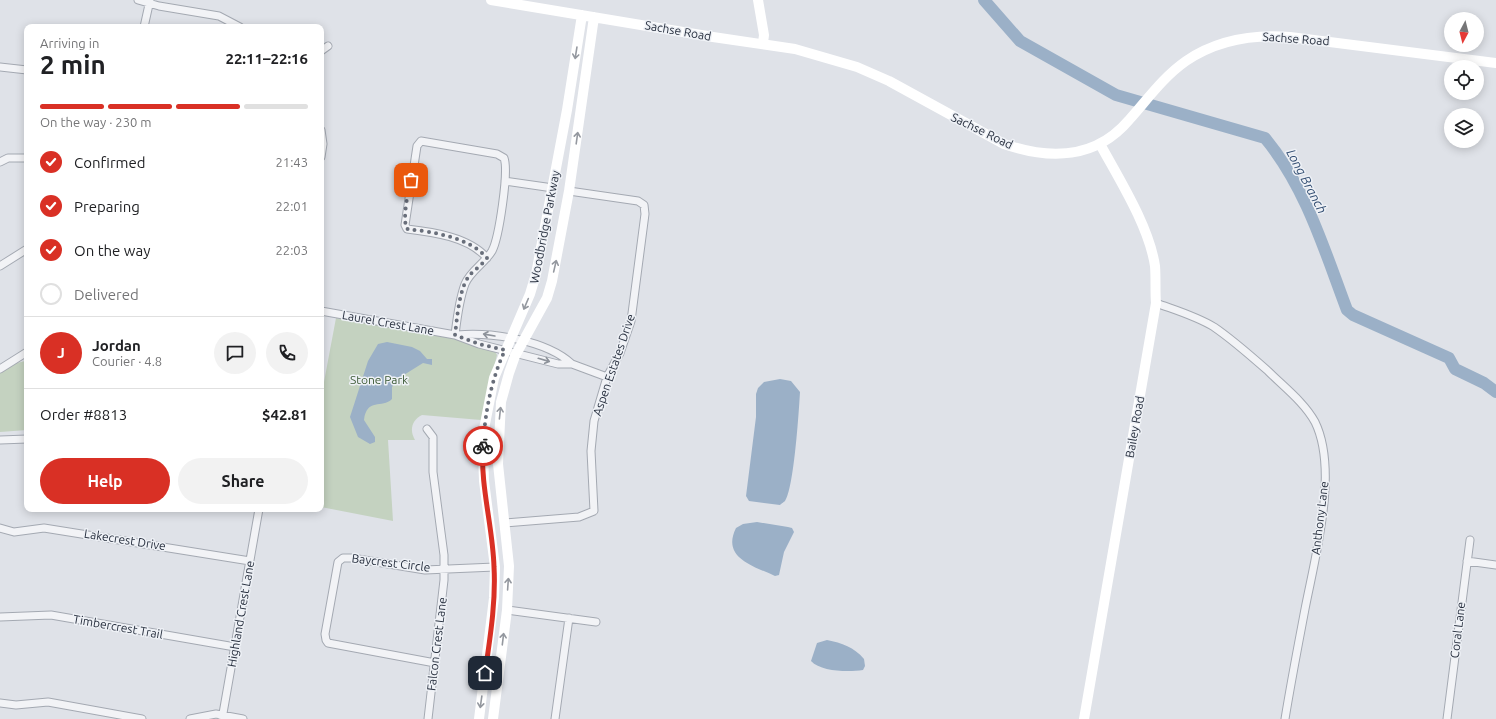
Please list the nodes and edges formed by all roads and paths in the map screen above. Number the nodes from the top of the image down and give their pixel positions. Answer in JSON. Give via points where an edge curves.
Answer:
{"nodes":[{"id":1,"x":138,"y":0,"type":"edge"},
{"id":2,"x":491,"y":0,"type":"edge"},
{"id":3,"x":758,"y":0,"type":"edge"},
{"id":4,"x":149,"y":1,"type":"edge"},
{"id":5,"x":582,"y":15,"type":"junction"},
{"id":6,"x":594,"y":17,"type":"junction"},
{"id":7,"x":145,"y":24,"type":"edge"},
{"id":8,"x":234,"y":24,"type":"edge"},
{"id":9,"x":763,"y":44,"type":"junction"},
{"id":10,"x":328,"y":46,"type":"dead end"},
{"id":11,"x":324,"y":49,"type":"edge"},
{"id":12,"x":1496,"y":62,"type":"edge"},
{"id":13,"x":0,"y":67,"type":"edge"},
{"id":14,"x":24,"y":70,"type":"edge"},
{"id":15,"x":1100,"y":144,"type":"junction"},
{"id":16,"x":24,"y":158,"type":"edge"},
{"id":17,"x":0,"y":162,"type":"edge"},
{"id":18,"x":505,"y":181,"type":"junction"},
{"id":19,"x":553,"y":188,"type":"junction"},
{"id":20,"x":569,"y":191,"type":"junction"},
{"id":21,"x":24,"y":251,"type":"edge"},
{"id":22,"x":487,"y":258,"type":"junction"},
{"id":23,"x":0,"y":266,"type":"edge"},
{"id":24,"x":1156,"y":303,"type":"junction"},
{"id":25,"x":324,"y":311,"type":"edge"},
{"id":26,"x":455,"y":335,"type":"junction"},
{"id":27,"x":510,"y":339,"type":"junction"},
{"id":28,"x":523,"y":341,"type":"junction"},
{"id":29,"x":505,"y":350,"type":"junction"},
{"id":30,"x":517,"y":352,"type":"junction"},
{"id":31,"x":24,"y":354,"type":"edge"},
{"id":32,"x":572,"y":364,"type":"junction"},
{"id":33,"x":0,"y":369,"type":"edge"},
{"id":34,"x":608,"y":377,"type":"junction"},
{"id":35,"x":427,"y":429,"type":"dead end"},
{"id":36,"x":24,"y":439,"type":"edge"},
{"id":37,"x":0,"y":440,"type":"edge"},
{"id":38,"x":258,"y":512,"type":"edge"},
{"id":39,"x":505,"y":523,"type":"junction"},
{"id":40,"x":0,"y":528,"type":"edge"},
{"id":41,"x":1470,"y":540,"type":"dead end"},
{"id":42,"x":250,"y":561,"type":"junction"},
{"id":43,"x":1468,"y":561,"type":"junction"},
{"id":44,"x":1496,"y":565,"type":"edge"},
{"id":45,"x":494,"y":567,"type":"junction"},
{"id":46,"x":444,"y":569,"type":"junction"},
{"id":47,"x":507,"y":610,"type":"junction"},
{"id":48,"x":0,"y":617,"type":"edge"},
{"id":49,"x":569,"y":618,"type":"junction"},
{"id":50,"x":596,"y":622,"type":"dead end"},
{"id":51,"x":235,"y":647,"type":"junction"},
{"id":52,"x":435,"y":662,"type":"junction"},
{"id":53,"x":0,"y":703,"type":"edge"},
{"id":54,"x":222,"y":717,"type":"edge"},
{"id":55,"x":134,"y":718,"type":"edge"},
{"id":56,"x":142,"y":719,"type":"edge"},
{"id":57,"x":190,"y":719,"type":"edge"},
{"id":58,"x":243,"y":719,"type":"edge"},
{"id":59,"x":428,"y":719,"type":"edge"},
{"id":60,"x":478,"y":719,"type":"edge"},
{"id":61,"x":493,"y":719,"type":"edge"},
{"id":62,"x":555,"y":719,"type":"edge"},
{"id":63,"x":1084,"y":719,"type":"edge"},
{"id":64,"x":1285,"y":719,"type":"edge"},
{"id":65,"x":1447,"y":719,"type":"edge"}],
"edges":[{"from":1,"to":4,"type":"street"},
{"from":2,"to":5,"type":"main road","name":"Sachse Road"},
{"from":3,"to":9,"type":"main road","via":[[764,35]]},
{"from":4,"to":7,"type":"street"},
{"from":4,"to":8,"type":"street","via":[[159,6],[219,16]]},
{"from":5,"to":6,"type":"main road","name":"Sachse Road"},
{"from":5,"to":19,"type":"main road","name":"Woodbridge Parkway","one_way":true},
{"from":6,"to":9,"type":"main road","name":"Sachse Road"},
{"from":20,"to":6,"type":"main road","name":"Woodbridge Parkway","one_way":true},
{"from":9,"to":15,"type":"main road","name":"Sachse Road","via":[[795,49],[857,67],[889,81],[1004,144],[1023,151],[1060,155]]},
{"from":10,"to":11,"type":"street"},
{"from":12,"to":15,"type":"main road","name":"Sachse Road","via":[[1344,42],[1251,36],[1200,52],[1169,74],[1128,122]]},
{"from":13,"to":14,"type":"street"},
{"from":15,"to":24,"type":"main road","name":"Bailey Road","via":[[1136,212],[1146,237],[1154,266]]},
{"from":16,"to":17,"type":"street","via":[[8,158]]},
{"from":18,"to":19,"type":"street"},
{"from":18,"to":22,"type":"street","via":[[496,240]]},
{"from":18,"to":22,"type":"street","via":[[506,163],[504,158],[497,154],[427,142],[421,142],[417,146],[405,217],[407,229],[437,234],[472,245]]},
{"from":19,"to":27,"type":"main road","name":"Woodbridge Parkway","one_way":true,"via":[[536,274]]},
{"from":28,"to":20,"type":"main road","name":"Woodbridge Parkway","one_way":true,"via":[[547,298]]},
{"from":20,"to":34,"type":"street","name":"Aspen Estates Drive","via":[[638,201],[645,209],[631,321]]},
{"from":21,"to":23,"type":"street"},
{"from":22,"to":26,"type":"street","via":[[469,276],[465,284]]},
{"from":24,"to":63,"type":"main road","name":"Bailey Road"},
{"from":24,"to":64,"type":"street","name":"Anthony Lane","via":[[1189,315],[1228,338],[1302,404],[1315,422],[1323,448],[1325,489]]},
{"from":25,"to":26,"type":"street","name":"Laurel Crest Lane"},
{"from":27,"to":26,"type":"street","name":"Laurel Crest Lane","one_way":true,"via":[[479,333]]},
{"from":26,"to":29,"type":"street","name":"Laurel Crest Lane"},
{"from":27,"to":28,"type":"street","name":"Laurel Crest Lane"},
{"from":27,"to":29,"type":"main road","name":"Woodbridge Parkway"},
{"from":28,"to":30,"type":"main road","name":"Woodbridge Parkway"},
{"from":28,"to":32,"type":"street","name":"Laurel Crest Lane","via":[[562,355]]},
{"from":29,"to":30,"type":"street","name":"Laurel Crest Lane"},
{"from":29,"to":45,"type":"main road","name":"Woodbridge Parkway","via":[[494,378],[484,429],[484,481]]},
{"from":30,"to":32,"type":"street","name":"Laurel Crest Lane","one_way":true,"via":[[558,364]]},
{"from":39,"to":30,"type":"main road","name":"Woodbridge Parkway","one_way":true,"via":[[500,488],[499,430],[501,402],[508,373]]},
{"from":31,"to":33,"type":"street"},
{"from":32,"to":34,"type":"street"},
{"from":34,"to":39,"type":"street","name":"Aspen Estates Drive","via":[[594,421],[592,437],[594,511],[579,517]]},
{"from":35,"to":46,"type":"street","name":"Falcon Crest Lane","via":[[433,436],[434,479]]},
{"from":36,"to":37,"type":"street"},
{"from":38,"to":42,"type":"street","name":"Highland Crest Lane"},
{"from":47,"to":39,"type":"main road","name":"Woodbridge Parkway","one_way":true,"via":[[509,566]]},
{"from":40,"to":42,"type":"street","name":"Lakecrest Drive","via":[[14,532],[44,528]]},
{"from":41,"to":43,"type":"street","name":"Coral Lane"},
{"from":42,"to":51,"type":"street","name":"Highland Crest Lane"},
{"from":43,"to":44,"type":"street"},
{"from":43,"to":65,"type":"street","name":"Coral Lane"},
{"from":45,"to":46,"type":"street","name":"Baycrest Circle"},
{"from":45,"to":60,"type":"main road","name":"Woodbridge Parkway","one_way":true,"via":[[494,598]]},
{"from":46,"to":52,"type":"street","name":"Falcon Crest Lane","via":[[444,590]]},
{"from":46,"to":52,"type":"street","name":"Baycrest Circle","via":[[420,570],[352,558],[340,559],[335,570],[325,634],[326,640],[332,645]]},
{"from":47,"to":49,"type":"street"},
{"from":61,"to":47,"type":"main road","name":"Woodbridge Parkway","one_way":true},
{"from":48,"to":51,"type":"street","name":"Timbercrest Trail","via":[[51,615]]},
{"from":49,"to":50,"type":"street"},
{"from":49,"to":62,"type":"street"},
{"from":51,"to":54,"type":"street","name":"Highland Crest Lane"},
{"from":52,"to":59,"type":"street","name":"Falcon Crest Lane"},
{"from":53,"to":55,"type":"street","via":[[48,702]]},
{"from":54,"to":57,"type":"street","via":[[208,715]]},
{"from":54,"to":58,"type":"street"},
{"from":55,"to":56,"type":"street"}]}
